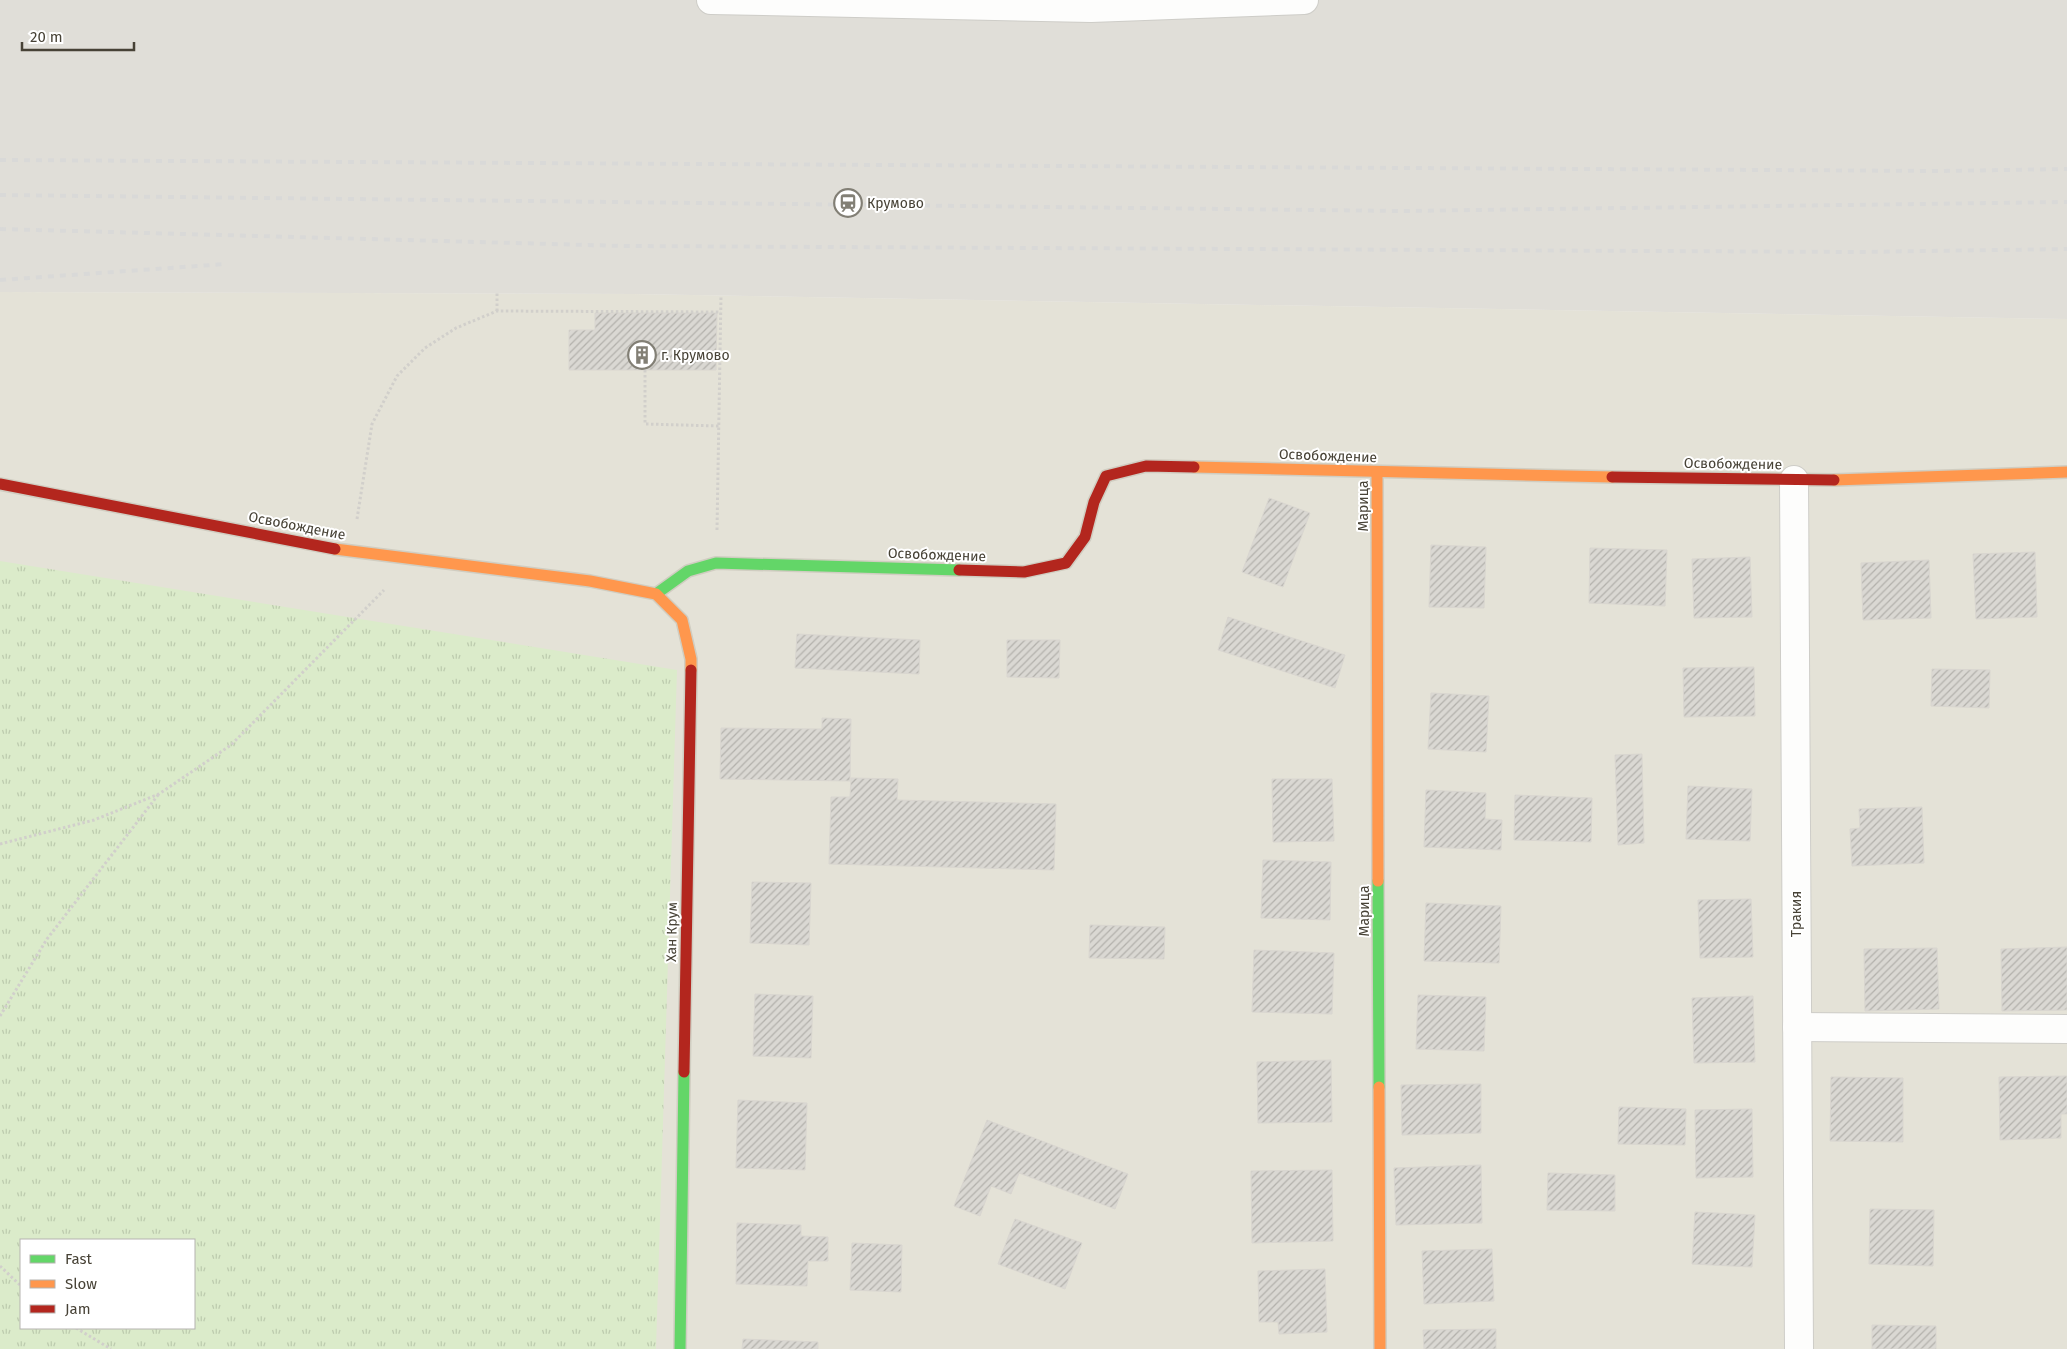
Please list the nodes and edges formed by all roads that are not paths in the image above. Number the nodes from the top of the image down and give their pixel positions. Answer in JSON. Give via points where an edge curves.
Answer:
{"nodes":[{"id":1,"x":711,"y":0,"type":"edge"},
{"id":2,"x":1304,"y":0,"type":"edge"},
{"id":3,"x":2067,"y":472,"type":"edge"},
{"id":4,"x":1378,"y":473,"type":"junction"},
{"id":5,"x":1794,"y":480,"type":"junction"},
{"id":6,"x":0,"y":484,"type":"edge"},
{"id":7,"x":656,"y":594,"type":"junction"},
{"id":8,"x":1797,"y":1028,"type":"junction"},
{"id":9,"x":2067,"y":1029,"type":"edge"},
{"id":10,"x":680,"y":1349,"type":"edge"},
{"id":11,"x":1380,"y":1349,"type":"edge"},
{"id":12,"x":1799,"y":1349,"type":"edge"}],
"edges":[{"from":1,"to":2,"type":"street","via":[[1091,8]]},
{"from":3,"to":5,"type":"street","name":"Освобождение"},
{"from":4,"to":5,"type":"street","name":"Освобождение"},
{"from":4,"to":7,"type":"street","name":"Освобождение","via":[[1146,466],[1106,476],[1094,502],[1085,537],[1066,563],[1024,572],[716,563],[688,571]]},
{"from":4,"to":11,"type":"street","name":"Марица"},
{"from":5,"to":8,"type":"street","name":"Тракия"},
{"from":6,"to":7,"type":"street","name":"Освобождение","via":[[352,552],[590,581]]},
{"from":7,"to":10,"type":"street","name":"Хан Крум","via":[[682,620],[691,659]]},
{"from":8,"to":9,"type":"street"},
{"from":8,"to":12,"type":"street","name":"Тракия"}]}
